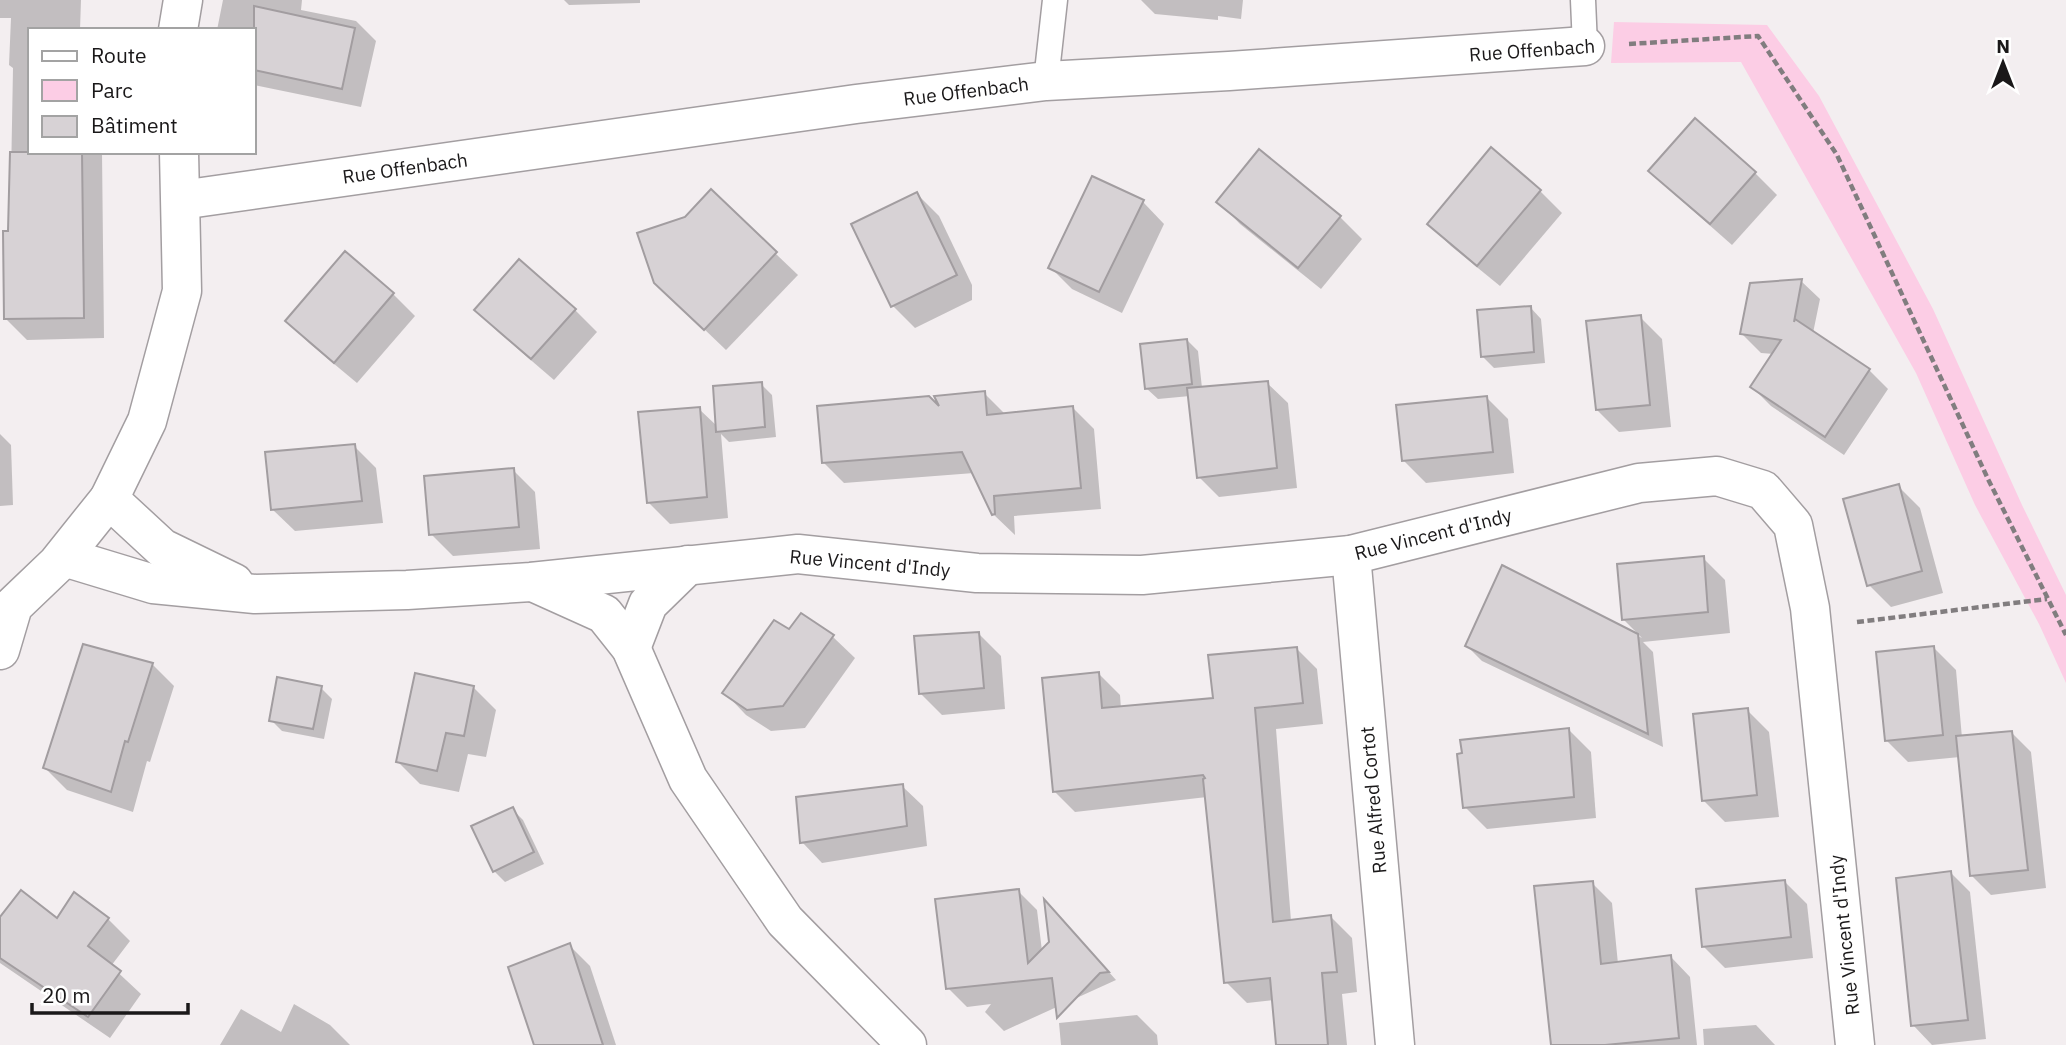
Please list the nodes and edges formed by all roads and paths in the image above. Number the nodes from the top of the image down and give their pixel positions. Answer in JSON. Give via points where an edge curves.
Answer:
{"nodes":[{"id":1,"x":183,"y":0,"type":"edge"},
{"id":2,"x":1055,"y":0,"type":"edge"},
{"id":3,"x":1583,"y":0,"type":"edge"},
{"id":4,"x":178,"y":28,"type":"edge"},
{"id":5,"x":1585,"y":46,"type":"junction"},
{"id":6,"x":1046,"y":81,"type":"junction"},
{"id":7,"x":179,"y":154,"type":"edge"},
{"id":8,"x":181,"y":200,"type":"junction"},
{"id":9,"x":109,"y":499,"type":"junction"},
{"id":10,"x":1351,"y":555,"type":"junction"},
{"id":11,"x":64,"y":557,"type":"junction"},
{"id":12,"x":688,"y":565,"type":"junction"},
{"id":13,"x":531,"y":582,"type":"junction"},
{"id":14,"x":255,"y":594,"type":"junction"},
{"id":15,"x":2047,"y":599,"type":"junction"},
{"id":16,"x":1812,"y":627,"type":"junction"},
{"id":17,"x":2066,"y":635,"type":"edge"},
{"id":18,"x":631,"y":648,"type":"junction"},
{"id":19,"x":0,"y":650,"type":"edge"},
{"id":20,"x":907,"y":1045,"type":"edge"},
{"id":21,"x":1395,"y":1045,"type":"edge"},
{"id":22,"x":1855,"y":1045,"type":"edge"}],
"edges":[{"from":1,"to":4,"type":"street"},
{"from":2,"to":6,"type":"lane"},
{"from":3,"to":5,"type":"lane"},
{"from":5,"to":6,"type":"street","name":"Rue Offenbach"},
{"from":5,"to":15,"type":"path","name":"Rue Offenbach","via":[[1758,36],[1837,155]]},
{"from":6,"to":8,"type":"street","name":"Rue Offenbach"},
{"from":7,"to":8,"type":"street"},
{"from":8,"to":9,"type":"street","via":[[182,291],[147,421]]},
{"from":9,"to":11,"type":"street"},
{"from":9,"to":14,"type":"street","name":"Rue Vincent d'Indy","via":[[162,548]]},
{"from":10,"to":12,"type":"street","name":"Rue Vincent d'Indy","via":[[1142,576],[978,573],[798,554]]},
{"from":10,"to":16,"type":"street","name":"Rue Vincent d'Indy","via":[[1639,483],[1717,476],[1763,490],[1793,525]]},
{"from":10,"to":21,"type":"street","name":"Rue Alfred Cortot"},
{"from":11,"to":14,"type":"street","via":[[153,584]]},
{"from":11,"to":19,"type":"street","via":[[13,606]]},
{"from":12,"to":13,"type":"street","name":"Rue Vincent d'Indy"},
{"from":12,"to":18,"type":"street","via":[[648,604]]},
{"from":13,"to":14,"type":"street","name":"Rue Vincent d'Indy"},
{"from":13,"to":18,"type":"street","name":"Rue Vincent d'Indy","via":[[604,614]]},
{"from":15,"to":16,"type":"path"},
{"from":15,"to":17,"type":"path"},
{"from":16,"to":22,"type":"street","name":"Rue Vincent d'Indy"},
{"from":18,"to":20,"type":"street","name":"Rue Vincent d'Indy","via":[[688,779],[785,921]]}]}
